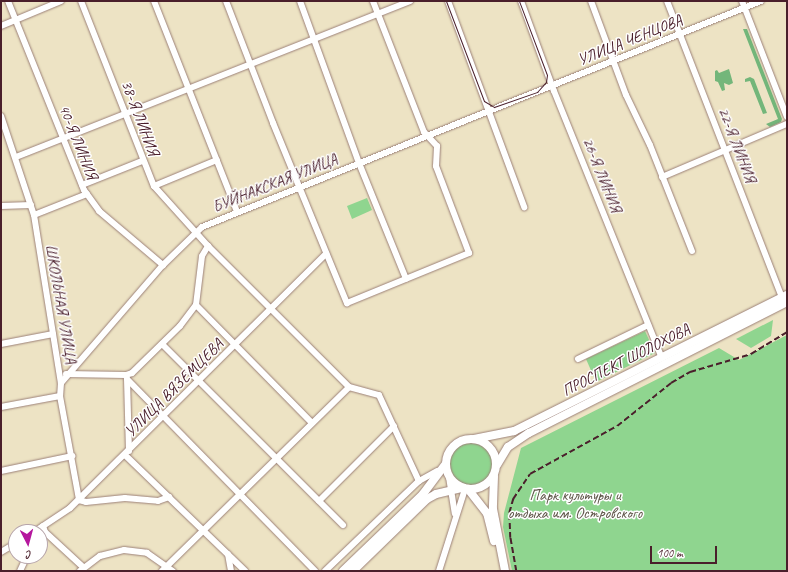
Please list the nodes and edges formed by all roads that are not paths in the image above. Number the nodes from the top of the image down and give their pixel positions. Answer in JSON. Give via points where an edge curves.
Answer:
{"nodes":[{"id":1,"x":8,"y":1,"type":"edge"},
{"id":2,"x":61,"y":1,"type":"edge"},
{"id":3,"x":81,"y":1,"type":"edge"},
{"id":4,"x":154,"y":1,"type":"edge"},
{"id":5,"x":226,"y":1,"type":"edge"},
{"id":6,"x":300,"y":1,"type":"edge"},
{"id":7,"x":373,"y":1,"type":"edge"},
{"id":8,"x":410,"y":1,"type":"edge"},
{"id":9,"x":448,"y":1,"type":"edge"},
{"id":10,"x":520,"y":1,"type":"edge"},
{"id":11,"x":590,"y":1,"type":"edge"},
{"id":12,"x":667,"y":1,"type":"edge"},
{"id":13,"x":761,"y":1,"type":"edge"},
{"id":14,"x":743,"y":4,"type":"edge"},
{"id":15,"x":378,"y":14,"type":"junction"},
{"id":16,"x":15,"y":20,"type":"junction"},
{"id":17,"x":1,"y":26,"type":"edge"},
{"id":18,"x":680,"y":34,"type":"junction"},
{"id":19,"x":315,"y":38,"type":"junction"},
{"id":20,"x":612,"y":61,"type":"junction"},
{"id":21,"x":251,"y":65,"type":"junction"},
{"id":22,"x":552,"y":84,"type":"junction"},
{"id":23,"x":190,"y":89,"type":"junction"},
{"id":24,"x":489,"y":110,"type":"junction"},
{"id":25,"x":124,"y":115,"type":"junction"},
{"id":26,"x":1,"y":116,"type":"edge"},
{"id":27,"x":787,"y":117,"type":"edge"},
{"id":28,"x":787,"y":124,"type":"edge"},
{"id":29,"x":426,"y":135,"type":"junction"},
{"id":30,"x":63,"y":138,"type":"junction"},
{"id":31,"x":725,"y":151,"type":"junction"},
{"id":32,"x":16,"y":157,"type":"junction"},
{"id":33,"x":217,"y":160,"type":"junction"},
{"id":34,"x":142,"y":161,"type":"junction"},
{"id":35,"x":359,"y":163,"type":"junction"},
{"id":36,"x":662,"y":177,"type":"junction"},
{"id":37,"x":82,"y":185,"type":"junction"},
{"id":38,"x":154,"y":186,"type":"junction"},
{"id":39,"x":299,"y":187,"type":"junction"},
{"id":40,"x":87,"y":194,"type":"junction"},
{"id":41,"x":31,"y":205,"type":"junction"},
{"id":42,"x":1,"y":206,"type":"edge"},
{"id":43,"x":524,"y":206,"type":"dead end"},
{"id":44,"x":237,"y":212,"type":"junction"},
{"id":45,"x":34,"y":215,"type":"junction"},
{"id":46,"x":196,"y":232,"type":"junction"},
{"id":47,"x":208,"y":246,"type":"junction"},
{"id":48,"x":692,"y":251,"type":"dead end"},
{"id":49,"x":326,"y":254,"type":"junction"},
{"id":50,"x":163,"y":265,"type":"junction"},
{"id":51,"x":406,"y":279,"type":"junction"},
{"id":52,"x":785,"y":298,"type":"edge"},
{"id":53,"x":196,"y":305,"type":"junction"},
{"id":54,"x":271,"y":309,"type":"junction"},
{"id":55,"x":648,"y":325,"type":"junction"},
{"id":56,"x":53,"y":334,"type":"junction"},
{"id":57,"x":1,"y":344,"type":"edge"},
{"id":58,"x":162,"y":344,"type":"junction"},
{"id":59,"x":235,"y":346,"type":"junction"},
{"id":60,"x":662,"y":358,"type":"junction"},
{"id":61,"x":578,"y":359,"type":"dead end"},
{"id":62,"x":66,"y":374,"type":"junction"},
{"id":63,"x":126,"y":377,"type":"junction"},
{"id":64,"x":199,"y":381,"type":"junction"},
{"id":65,"x":61,"y":383,"type":"junction"},
{"id":66,"x":349,"y":387,"type":"junction"},
{"id":67,"x":60,"y":396,"type":"junction"},
{"id":68,"x":1,"y":406,"type":"edge"},
{"id":69,"x":164,"y":416,"type":"junction"},
{"id":70,"x":312,"y":423,"type":"junction"},
{"id":71,"x":394,"y":426,"type":"junction"},
{"id":72,"x":474,"y":439,"type":"junction"},
{"id":73,"x":127,"y":453,"type":"junction"},
{"id":74,"x":72,"y":456,"type":"junction"},
{"id":75,"x":276,"y":458,"type":"junction"},
{"id":76,"x":497,"y":465,"type":"junction"},
{"id":77,"x":444,"y":466,"type":"junction"},
{"id":78,"x":1,"y":471,"type":"edge"},
{"id":79,"x":494,"y":475,"type":"junction"},
{"id":80,"x":449,"y":477,"type":"junction"},
{"id":81,"x":418,"y":482,"type":"junction"},
{"id":82,"x":465,"y":489,"type":"junction"},
{"id":83,"x":452,"y":490,"type":"junction"},
{"id":84,"x":424,"y":493,"type":"junction"},
{"id":85,"x":240,"y":495,"type":"junction"},
{"id":86,"x":169,"y":497,"type":"junction"},
{"id":87,"x":79,"y":500,"type":"junction"},
{"id":88,"x":319,"y":501,"type":"junction"},
{"id":89,"x":455,"y":517,"type":"junction"},
{"id":90,"x":45,"y":524,"type":"edge"},
{"id":91,"x":343,"y":525,"type":"dead end"},
{"id":92,"x":204,"y":529,"type":"junction"},
{"id":93,"x":48,"y":535,"type":"edge"},
{"id":94,"x":228,"y":554,"type":"junction"},
{"id":95,"x":167,"y":566,"type":"junction"},
{"id":96,"x":82,"y":569,"type":"edge"},
{"id":97,"x":162,"y":571,"type":"edge"},
{"id":98,"x":173,"y":571,"type":"edge"},
{"id":99,"x":231,"y":571,"type":"edge"},
{"id":100,"x":245,"y":571,"type":"edge"},
{"id":101,"x":315,"y":571,"type":"edge"},
{"id":102,"x":325,"y":571,"type":"edge"},
{"id":103,"x":343,"y":571,"type":"edge"},
{"id":104,"x":353,"y":571,"type":"edge"},
{"id":105,"x":439,"y":571,"type":"edge"},
{"id":106,"x":500,"y":571,"type":"edge"},
{"id":107,"x":505,"y":571,"type":"edge"}],
"edges":[{"from":1,"to":16,"type":"street","name":"40-Я ЛИНИЯ"},
{"from":2,"to":16,"type":"street"},
{"from":3,"to":25,"type":"street","name":"38-Я ЛИНИЯ"},
{"from":4,"to":23,"type":"street"},
{"from":5,"to":21,"type":"street"},
{"from":6,"to":19,"type":"street"},
{"from":7,"to":15,"type":"street"},
{"from":8,"to":15,"type":"street"},
{"from":9,"to":24,"type":"street"},
{"from":10,"to":22,"type":"street","name":"26-Я ЛИНИЯ"},
{"from":11,"to":20,"type":"street"},
{"from":12,"to":18,"type":"street","name":"22-Я ЛИНИЯ"},
{"from":13,"to":14,"type":"street","name":"УЛИЦА ЧЕНЦОВА"},
{"from":14,"to":18,"type":"street","name":"УЛИЦА ЧЕНЦОВА"},
{"from":14,"to":27,"type":"street"},
{"from":15,"to":19,"type":"street"},
{"from":15,"to":29,"type":"street"},
{"from":16,"to":17,"type":"street"},
{"from":16,"to":30,"type":"street","name":"40-Я ЛИНИЯ"},
{"from":18,"to":20,"type":"street","name":"УЛИЦА ЧЕНЦОВА"},
{"from":18,"to":31,"type":"street","name":"22-Я ЛИНИЯ"},
{"from":19,"to":21,"type":"street"},
{"from":19,"to":35,"type":"street"},
{"from":20,"to":22,"type":"street","name":"УЛИЦА ЧЕНЦОВА"},
{"from":20,"to":36,"type":"street"},
{"from":21,"to":23,"type":"street"},
{"from":21,"to":39,"type":"street"},
{"from":22,"to":24,"type":"street","name":"БУЙНАКСКАЯ УЛИЦА"},
{"from":22,"to":55,"type":"street","name":"26-Я ЛИНИЯ"},
{"from":23,"to":25,"type":"street"},
{"from":23,"to":33,"type":"street"},
{"from":24,"to":29,"type":"street","name":"БУЙНАКСКАЯ УЛИЦА"},
{"from":24,"to":43,"type":"street"},
{"from":25,"to":30,"type":"street"},
{"from":25,"to":34,"type":"street","name":"38-Я ЛИНИЯ"},
{"from":26,"to":32,"type":"street","name":"ШКОЛЬНАЯ УЛИЦА"},
{"from":28,"to":31,"type":"street"},
{"from":29,"to":35,"type":"street","name":"БУЙНАКСКАЯ УЛИЦА"},
{"from":29,"to":51,"type":"street","via":[[437,146],[436,166],[469,253]]},
{"from":30,"to":32,"type":"street"},
{"from":30,"to":37,"type":"street","name":"40-Я ЛИНИЯ"},
{"from":31,"to":36,"type":"street"},
{"from":31,"to":52,"type":"street","name":"22-Я ЛИНИЯ"},
{"from":32,"to":41,"type":"street","name":"ШКОЛЬНАЯ УЛИЦА"},
{"from":33,"to":38,"type":"street"},
{"from":33,"to":44,"type":"street"},
{"from":34,"to":37,"type":"street"},
{"from":34,"to":38,"type":"street","name":"38-Я ЛИНИЯ"},
{"from":35,"to":39,"type":"street","name":"БУЙНАКСКАЯ УЛИЦА"},
{"from":35,"to":51,"type":"street"},
{"from":36,"to":48,"type":"street"},
{"from":37,"to":40,"type":"street","name":"40-Я ЛИНИЯ"},
{"from":38,"to":46,"type":"street","name":"38-Я ЛИНИЯ"},
{"from":39,"to":44,"type":"street","name":"БУЙНАКСКАЯ УЛИЦА"},
{"from":39,"to":49,"type":"street"},
{"from":40,"to":45,"type":"street"},
{"from":40,"to":50,"type":"street","name":"40-Я ЛИНИЯ","via":[[100,211]]},
{"from":41,"to":42,"type":"street"},
{"from":41,"to":45,"type":"street","name":"ШКОЛЬНАЯ УЛИЦА"},
{"from":44,"to":46,"type":"street","name":"БУЙНАКСКАЯ УЛИЦА"},
{"from":45,"to":56,"type":"street","name":"ШКОЛЬНАЯ УЛИЦА"},
{"from":46,"to":47,"type":"street","name":"38-Я ЛИНИЯ"},
{"from":46,"to":50,"type":"street","name":"БУЙНАКСКАЯ УЛИЦА"},
{"from":47,"to":53,"type":"street","via":[[202,256]]},
{"from":47,"to":54,"type":"street","name":"38-Я ЛИНИЯ"},
{"from":49,"to":51,"type":"street","via":[[347,303]]},
{"from":49,"to":54,"type":"street","name":"УЛИЦА ВЯЗЕМЦЕВА"},
{"from":50,"to":62,"type":"street","name":"БУЙНАКСКАЯ УЛИЦА"},
{"from":52,"to":60,"type":"main road","name":"ПРОСПЕКТ ШОЛОХОВА"},
{"from":52,"to":76,"type":"main road","name":"ПРОСПЕКТ ШОЛОХОВА","via":[[529,433],[508,448]]},
{"from":53,"to":58,"type":"street","via":[[190,315]]},
{"from":53,"to":59,"type":"street"},
{"from":54,"to":59,"type":"street","name":"УЛИЦА ВЯЗЕМЦЕВА"},
{"from":54,"to":66,"type":"street","name":"38-Я ЛИНИЯ"},
{"from":55,"to":60,"type":"street","name":"26-Я ЛИНИЯ"},
{"from":55,"to":61,"type":"street"},
{"from":56,"to":57,"type":"street"},
{"from":56,"to":65,"type":"street","name":"ШКОЛЬНАЯ УЛИЦА"},
{"from":58,"to":63,"type":"street"},
{"from":58,"to":64,"type":"street"},
{"from":59,"to":64,"type":"street","name":"УЛИЦА ВЯЗЕМЦЕВА"},
{"from":59,"to":70,"type":"street"},
{"from":60,"to":72,"type":"main road","name":"ПРОСПЕКТ ШОЛОХОВА","via":[[514,432],[503,436]]},
{"from":62,"to":63,"type":"street"},
{"from":62,"to":65,"type":"street","name":"БУЙНАКСКАЯ УЛИЦА"},
{"from":63,"to":69,"type":"street"},
{"from":63,"to":73,"type":"street"},
{"from":64,"to":69,"type":"street","name":"УЛИЦА ВЯЗЕМЦЕВА"},
{"from":64,"to":75,"type":"street"},
{"from":65,"to":67,"type":"street","name":"ШКОЛЬНАЯ УЛИЦА"},
{"from":66,"to":70,"type":"street"},
{"from":66,"to":71,"type":"street","via":[[379,395]]},
{"from":67,"to":68,"type":"street"},
{"from":67,"to":74,"type":"street","name":"ШКОЛЬНАЯ УЛИЦА"},
{"from":69,"to":73,"type":"street","name":"УЛИЦА ВЯЗЕМЦЕВА"},
{"from":69,"to":85,"type":"street"},
{"from":70,"to":75,"type":"street"},
{"from":71,"to":81,"type":"street"},
{"from":71,"to":88,"type":"street"},
{"from":72,"to":76,"type":"main road","via":[[491,448]]},
{"from":72,"to":77,"type":"main road","via":[[456,444],[449,452]]},
{"from":73,"to":86,"type":"street"},
{"from":73,"to":87,"type":"street","name":"УЛИЦА ВЯЗЕМЦЕВА"},
{"from":74,"to":78,"type":"street"},
{"from":74,"to":87,"type":"street","name":"ШКОЛЬНАЯ УЛИЦА"},
{"from":75,"to":85,"type":"street"},
{"from":75,"to":88,"type":"street"},
{"from":76,"to":79,"type":"main road"},
{"from":77,"to":80,"type":"main road"},
{"from":77,"to":81,"type":"street"},
{"from":77,"to":84,"type":"main road"},
{"from":79,"to":82,"type":"main road","via":[[483,487]]},
{"from":79,"to":107,"type":"main road","via":[[493,509]]},
{"from":80,"to":82,"type":"main road"},
{"from":80,"to":83,"type":"street"},
{"from":81,"to":84,"type":"street"},
{"from":81,"to":102,"type":"street"},
{"from":82,"to":83,"type":"main road"},
{"from":82,"to":89,"type":"street"},
{"from":82,"to":106,"type":"main road","via":[[489,518]]},
{"from":83,"to":89,"type":"street"},
{"from":83,"to":104,"type":"main road","via":[[427,499]]},
{"from":84,"to":103,"type":"main road"},
{"from":85,"to":92,"type":"street"},
{"from":85,"to":101,"type":"street"},
{"from":86,"to":87,"type":"street","via":[[158,501],[124,498],[86,502]]},
{"from":86,"to":92,"type":"street"},
{"from":87,"to":90,"type":"street","name":"УЛИЦА ВЯЗЕМЦЕВА"},
{"from":88,"to":91,"type":"street"},
{"from":89,"to":105,"type":"street"},
{"from":92,"to":94,"type":"street"},
{"from":92,"to":95,"type":"street"},
{"from":93,"to":96,"type":"street"},
{"from":94,"to":99,"type":"street"},
{"from":94,"to":100,"type":"street"},
{"from":95,"to":96,"type":"street","via":[[148,553],[124,550],[100,556]]},
{"from":95,"to":97,"type":"street"},
{"from":95,"to":98,"type":"street"}]}
